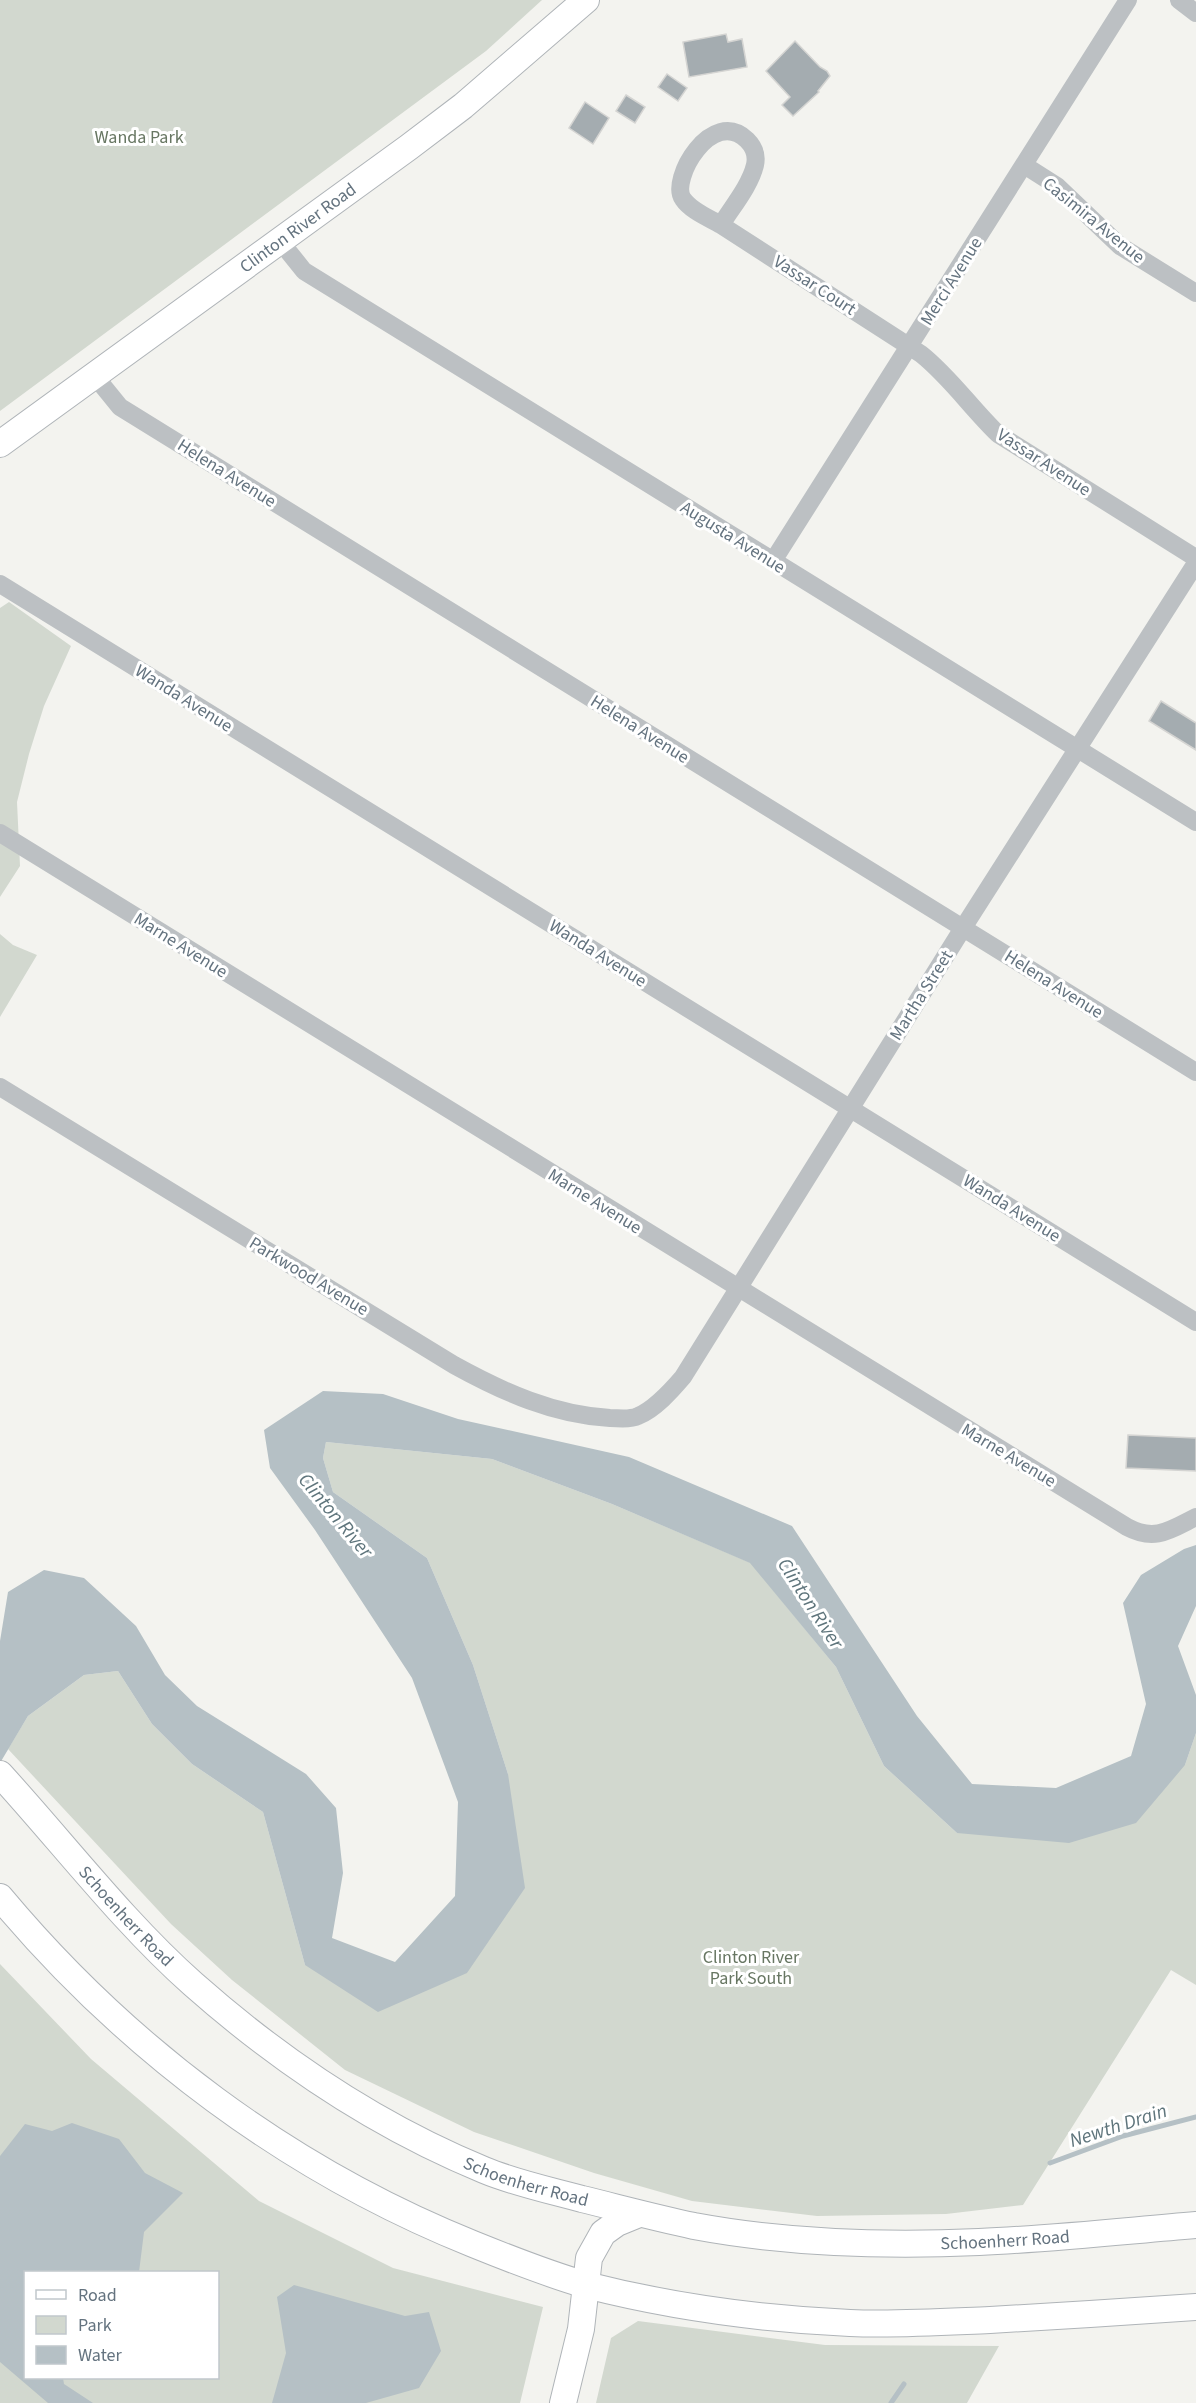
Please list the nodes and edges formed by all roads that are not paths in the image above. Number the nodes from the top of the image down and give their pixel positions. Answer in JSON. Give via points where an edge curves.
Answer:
{"nodes":[{"id":1,"x":586,"y":0,"type":"edge"},
{"id":2,"x":1128,"y":0,"type":"edge"},
{"id":3,"x":1179,"y":0,"type":"edge"},
{"id":4,"x":1196,"y":13,"type":"edge"},
{"id":5,"x":1024,"y":165,"type":"junction"},
{"id":6,"x":721,"y":225,"type":"junction"},
{"id":7,"x":280,"y":241,"type":"junction"},
{"id":8,"x":1196,"y":293,"type":"edge"},
{"id":9,"x":909,"y":346,"type":"junction"},
{"id":10,"x":94,"y":375,"type":"junction"},
{"id":11,"x":0,"y":444,"type":"edge"},
{"id":12,"x":1196,"y":558,"type":"edge"},
{"id":13,"x":773,"y":561,"type":"junction"},
{"id":14,"x":1196,"y":563,"type":"edge"},
{"id":15,"x":0,"y":584,"type":"edge"},
{"id":16,"x":1078,"y":749,"type":"junction"},
{"id":17,"x":1196,"y":822,"type":"edge"},
{"id":18,"x":0,"y":833,"type":"edge"},
{"id":19,"x":963,"y":928,"type":"junction"},
{"id":20,"x":1196,"y":1072,"type":"edge"},
{"id":21,"x":0,"y":1087,"type":"edge"},
{"id":22,"x":850,"y":1108,"type":"junction"},
{"id":23,"x":737,"y":1289,"type":"junction"},
{"id":24,"x":1196,"y":1322,"type":"edge"},
{"id":25,"x":636,"y":1417,"type":"joint"},
{"id":26,"x":1196,"y":1517,"type":"edge"},
{"id":27,"x":6,"y":1780,"type":"edge"},
{"id":28,"x":0,"y":1897,"type":"edge"},
{"id":29,"x":639,"y":2214,"type":"junction"},
{"id":30,"x":1196,"y":2225,"type":"edge"},
{"id":31,"x":585,"y":2284,"type":"junction"},
{"id":32,"x":1196,"y":2307,"type":"edge"},
{"id":33,"x":563,"y":2403,"type":"edge"}],
"edges":[{"from":1,"to":7,"type":"main road","name":"Clinton River Road","via":[[463,106]]},
{"from":2,"to":5,"type":"street","name":"Merci Avenue"},
{"from":3,"to":4,"type":"street"},
{"from":5,"to":8,"type":"street","name":"Casimira Avenue","via":[[1058,186],[1120,246]]},
{"from":5,"to":9,"type":"street","name":"Merci Avenue"},
{"from":6,"to":6,"type":"street","name":"Vassar Court","via":[[682,199],[679,187],[699,146],[717,131],[726,131],[735,132],[751,144],[755,164]]},
{"from":6,"to":9,"type":"street","name":"Vassar Court"},
{"from":7,"to":10,"type":"main road","name":"Clinton River Road"},
{"from":7,"to":13,"type":"street","name":"Augusta Avenue","via":[[304,271]]},
{"from":9,"to":12,"type":"street","name":"Vassar Avenue","via":[[945,375],[998,434]]},
{"from":9,"to":13,"type":"street","name":"Merci Avenue"},
{"from":10,"to":11,"type":"main road","name":"Clinton River Road"},
{"from":10,"to":19,"type":"street","name":"Helena Avenue","via":[[120,407]]},
{"from":13,"to":16,"type":"street","name":"Augusta Avenue"},
{"from":14,"to":16,"type":"street","name":"Martha Street"},
{"from":15,"to":22,"type":"street","name":"Wanda Avenue"},
{"from":16,"to":17,"type":"street","name":"Augusta Avenue"},
{"from":16,"to":19,"type":"street","name":"Martha Street"},
{"from":18,"to":23,"type":"street","name":"Marne Avenue"},
{"from":19,"to":20,"type":"street","name":"Helena Avenue"},
{"from":19,"to":22,"type":"street","name":"Martha Street"},
{"from":21,"to":25,"type":"street","name":"Parkwood Avenue","via":[[498,1389],[581,1415]]},
{"from":22,"to":23,"type":"street","name":"Martha Street"},
{"from":22,"to":24,"type":"street","name":"Wanda Avenue"},
{"from":23,"to":25,"type":"street","name":"Martha Street","via":[[683,1377],[656,1404]]},
{"from":23,"to":26,"type":"street","name":"Marne Avenue","via":[[1135,1531],[1154,1535]]},
{"from":27,"to":29,"type":"main road","name":"Schoenherr Road","via":[[164,1957],[226,2012],[314,2079],[384,2122],[488,2172]]},
{"from":28,"to":31,"type":"main road","via":[[135,2036],[249,2125],[392,2209],[489,2251]]},
{"from":29,"to":30,"type":"main road","name":"Schoenherr Road","via":[[748,2234],[875,2242],[978,2242]]},
{"from":29,"to":31,"type":"main road","via":[[603,2233],[589,2258]]},
{"from":31,"to":32,"type":"main road","via":[[692,2308],[853,2323],[940,2322]]},
{"from":31,"to":33,"type":"main road","via":[[580,2329]]}]}
